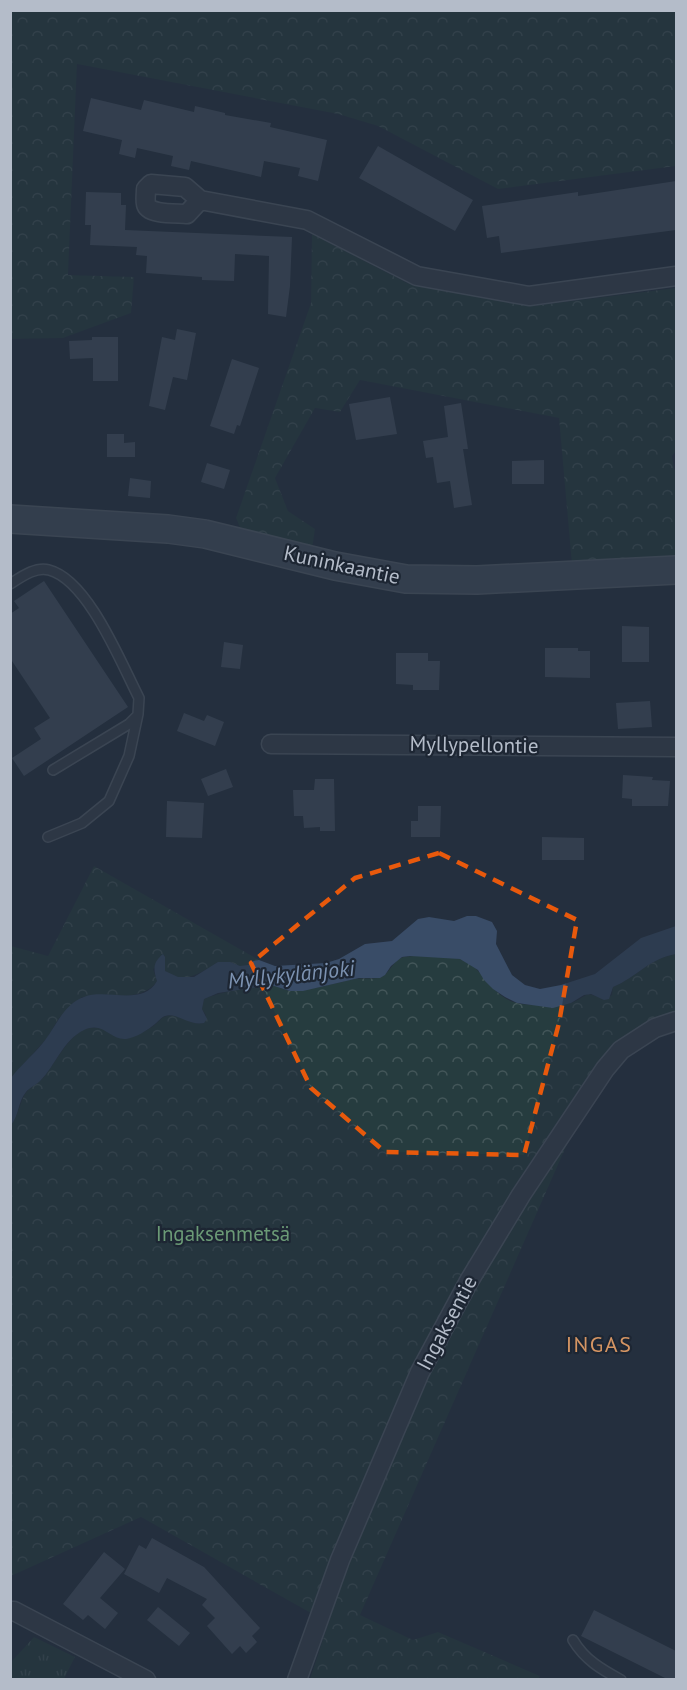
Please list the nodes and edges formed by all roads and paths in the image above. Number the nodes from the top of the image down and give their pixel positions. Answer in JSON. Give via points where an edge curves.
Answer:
{"nodes":[{"id":1,"x":200,"y":200,"type":"dead end"},
{"id":2,"x":676,"y":276,"type":"edge"},
{"id":3,"x":10,"y":519,"type":"edge"},
{"id":4,"x":676,"y":570,"type":"edge"},
{"id":5,"x":10,"y":584,"type":"edge"},
{"id":6,"x":138,"y":714,"type":"junction"},
{"id":7,"x":272,"y":744,"type":"dead end"},
{"id":8,"x":676,"y":747,"type":"edge"},
{"id":9,"x":53,"y":770,"type":"dead end"},
{"id":10,"x":48,"y":837,"type":"dead end"},
{"id":11,"x":676,"y":1021,"type":"edge"},
{"id":12,"x":10,"y":1611,"type":"edge"},
{"id":13,"x":573,"y":1640,"type":"dead end"},
{"id":14,"x":146,"y":1680,"type":"edge"},
{"id":15,"x":297,"y":1680,"type":"edge"},
{"id":16,"x":621,"y":1680,"type":"edge"}],
"edges":[{"from":1,"to":2,"type":"street","via":[[307,219],[417,276],[529,296]]},
{"from":3,"to":4,"type":"main road","name":"Kuninkaantie","via":[[168,529],[406,579],[477,580]]},
{"from":5,"to":6,"type":"lane","via":[[28,573],[48,569],[76,586],[94,611],[139,698]]},
{"from":6,"to":9,"type":"lane","via":[[129,724]]},
{"from":6,"to":10,"type":"lane","via":[[129,756],[109,801],[82,823]]},
{"from":7,"to":8,"type":"street","name":"Myllypellontie"},
{"from":11,"to":15,"type":"street","name":"Ingaksentie","via":[[656,1028],[621,1050],[605,1069],[521,1194],[469,1281],[420,1372],[340,1560]]},
{"from":12,"to":14,"type":"street"},
{"from":13,"to":16,"type":"lane","via":[[589,1661]]}]}
